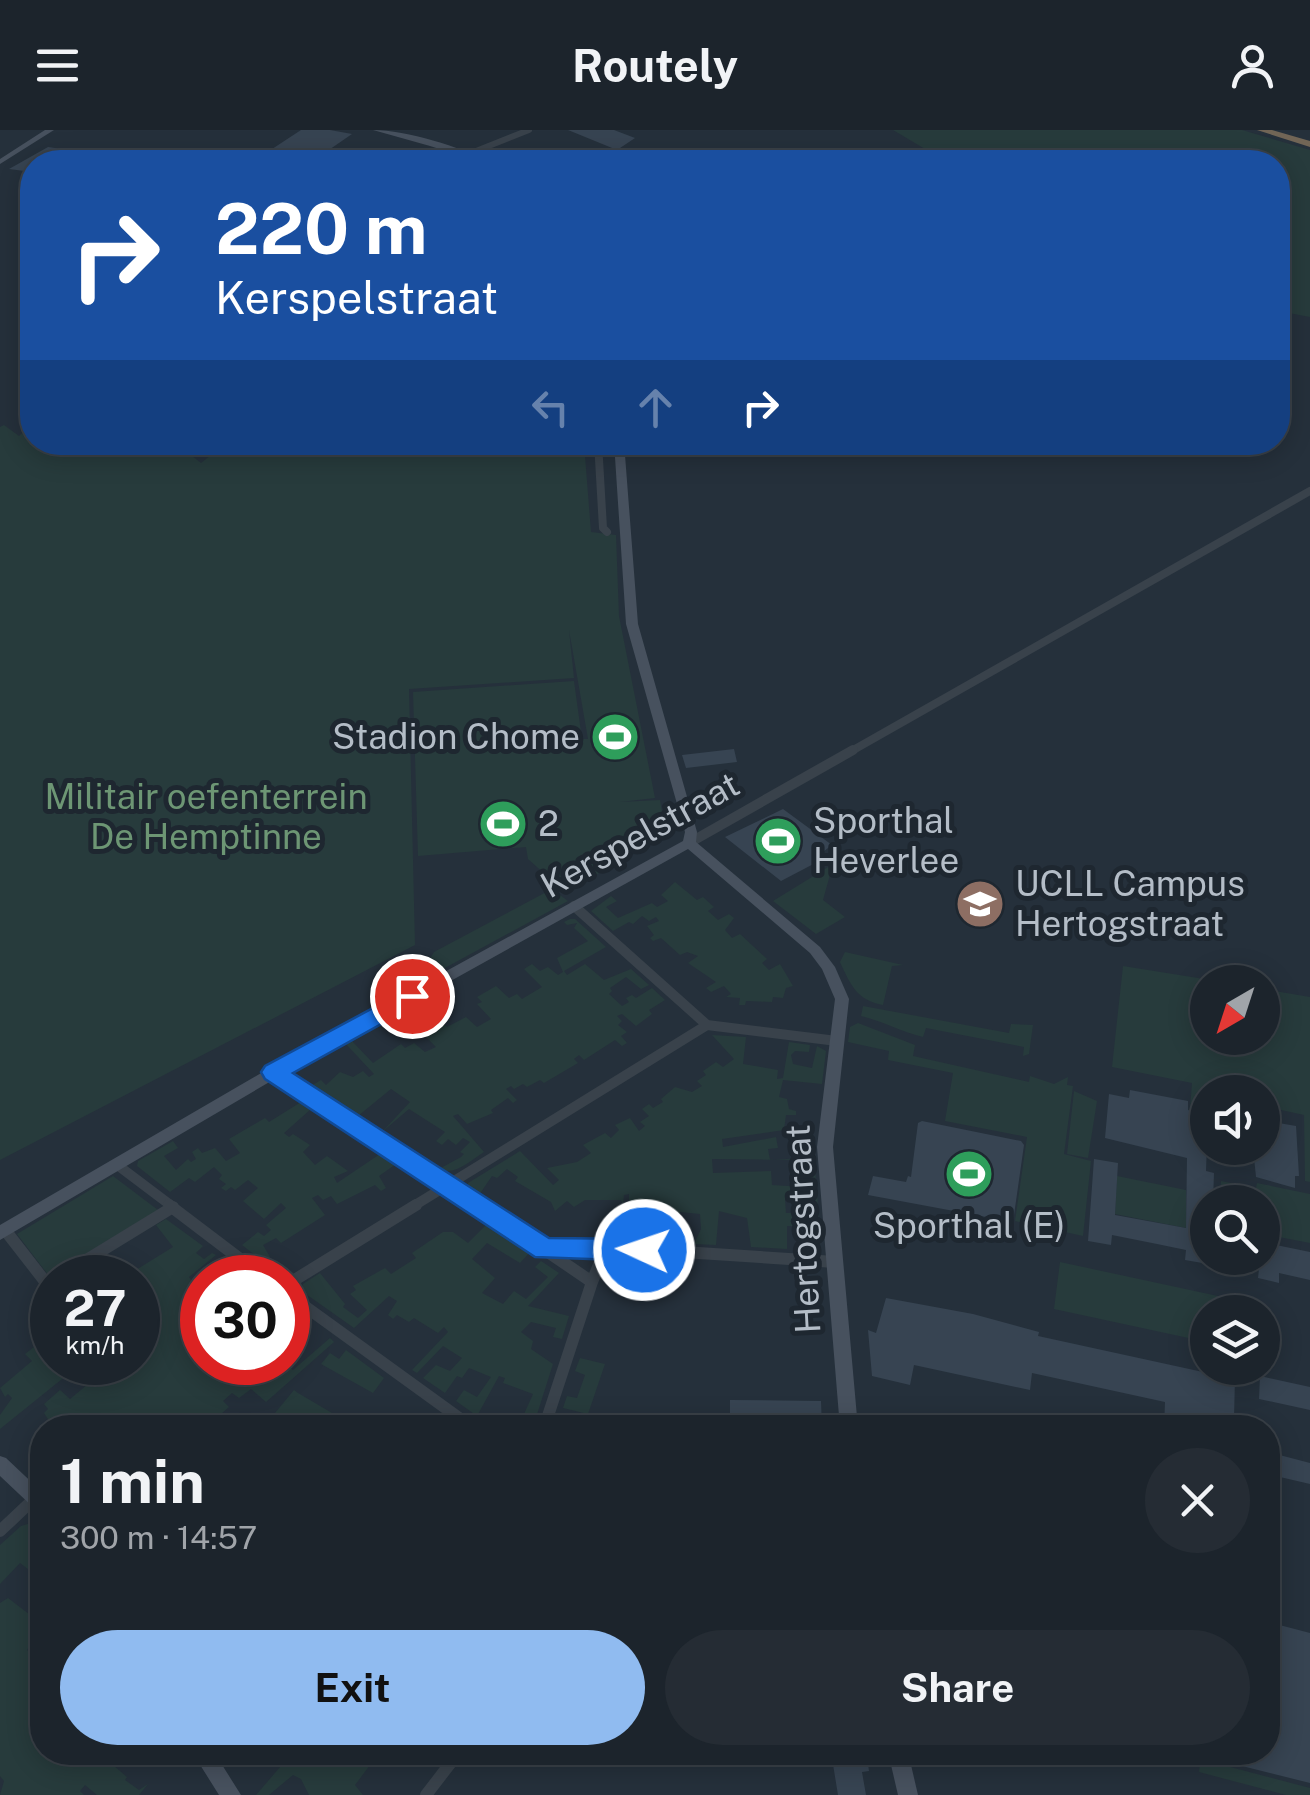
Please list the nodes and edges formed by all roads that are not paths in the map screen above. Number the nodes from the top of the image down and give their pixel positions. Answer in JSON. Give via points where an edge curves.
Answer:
{"nodes":[{"id":1,"x":50,"y":130,"type":"edge"},
{"id":2,"x":377,"y":130,"type":"edge"},
{"id":3,"x":529,"y":130,"type":"edge"},
{"id":4,"x":1262,"y":130,"type":"edge"},
{"id":5,"x":1287,"y":130,"type":"edge"},
{"id":6,"x":1310,"y":140,"type":"edge"},
{"id":7,"x":448,"y":150,"type":"edge"},
{"id":8,"x":479,"y":150,"type":"edge"},
{"id":9,"x":0,"y":162,"type":"edge"},
{"id":10,"x":599,"y":455,"type":"edge"},
{"id":11,"x":620,"y":455,"type":"edge"},
{"id":12,"x":1310,"y":491,"type":"edge"},
{"id":13,"x":607,"y":532,"type":"dead end"},
{"id":14,"x":689,"y":843,"type":"junction"},
{"id":15,"x":574,"y":906,"type":"junction"},
{"id":16,"x":707,"y":1025,"type":"junction"},
{"id":17,"x":838,"y":1041,"type":"junction"},
{"id":18,"x":274,"y":1072,"type":"junction"},
{"id":19,"x":116,"y":1164,"type":"junction"},
{"id":20,"x":446,"y":1185,"type":"junction"},
{"id":21,"x":173,"y":1207,"type":"junction"},
{"id":22,"x":2,"y":1231,"type":"edge"},
{"id":23,"x":606,"y":1248,"type":"junction"},
{"id":24,"x":544,"y":1249,"type":"junction"},
{"id":25,"x":94,"y":1255,"type":"edge"},
{"id":26,"x":235,"y":1255,"type":"edge"},
{"id":27,"x":834,"y":1262,"type":"junction"},
{"id":28,"x":30,"y":1264,"type":"edge"},
{"id":29,"x":310,"y":1270,"type":"edge"},
{"id":30,"x":592,"y":1282,"type":"junction"},
{"id":31,"x":310,"y":1310,"type":"edge"},
{"id":32,"x":455,"y":1415,"type":"edge"},
{"id":33,"x":548,"y":1415,"type":"edge"},
{"id":34,"x":848,"y":1415,"type":"edge"},
{"id":35,"x":0,"y":1464,"type":"edge"},
{"id":36,"x":30,"y":1492,"type":"edge"},
{"id":37,"x":30,"y":1507,"type":"edge"},
{"id":38,"x":0,"y":1531,"type":"edge"},
{"id":39,"x":211,"y":1765,"type":"edge"},
{"id":40,"x":449,"y":1765,"type":"edge"},
{"id":41,"x":901,"y":1765,"type":"edge"},
{"id":42,"x":231,"y":1795,"type":"edge"},
{"id":43,"x":426,"y":1795,"type":"edge"},
{"id":44,"x":908,"y":1795,"type":"edge"}],
"edges":[{"from":1,"to":9,"type":"street"},
{"from":2,"to":7,"type":"street"},
{"from":3,"to":8,"type":"street"},
{"from":4,"to":6,"type":"highway"},
{"from":5,"to":6,"type":"highway"},
{"from":10,"to":13,"type":"street"},
{"from":11,"to":14,"type":"street","via":[[632,624]]},
{"from":12,"to":14,"type":"street","name":"Kerspelstraat"},
{"from":14,"to":15,"type":"street","name":"Kerspelstraat"},
{"from":14,"to":17,"type":"street","name":"Hertogstraat","via":[[818,953],[842,999]]},
{"from":15,"to":16,"type":"street"},
{"from":15,"to":18,"type":"street","name":"Kerspelstraat"},
{"from":16,"to":17,"type":"street"},
{"from":16,"to":20,"type":"street"},
{"from":17,"to":27,"type":"street","name":"Hertogstraat","via":[[825,1147]]},
{"from":18,"to":19,"type":"street","name":"Kerspelstraat"},
{"from":18,"to":20,"type":"street"},
{"from":19,"to":21,"type":"street"},
{"from":19,"to":22,"type":"street","name":"Kerspelstraat"},
{"from":20,"to":24,"type":"street"},
{"from":20,"to":29,"type":"street"},
{"from":21,"to":25,"type":"street"},
{"from":21,"to":26,"type":"street"},
{"from":22,"to":28,"type":"street"},
{"from":23,"to":24,"type":"street"},
{"from":23,"to":27,"type":"street"},
{"from":23,"to":30,"type":"street"},
{"from":24,"to":30,"type":"street"},
{"from":27,"to":34,"type":"street","name":"Hertogstraat"},
{"from":30,"to":33,"type":"street"},
{"from":31,"to":32,"type":"street"},
{"from":35,"to":36,"type":"street"},
{"from":37,"to":38,"type":"street"},
{"from":39,"to":42,"type":"street"},
{"from":40,"to":43,"type":"street"},
{"from":41,"to":44,"type":"street"}]}
